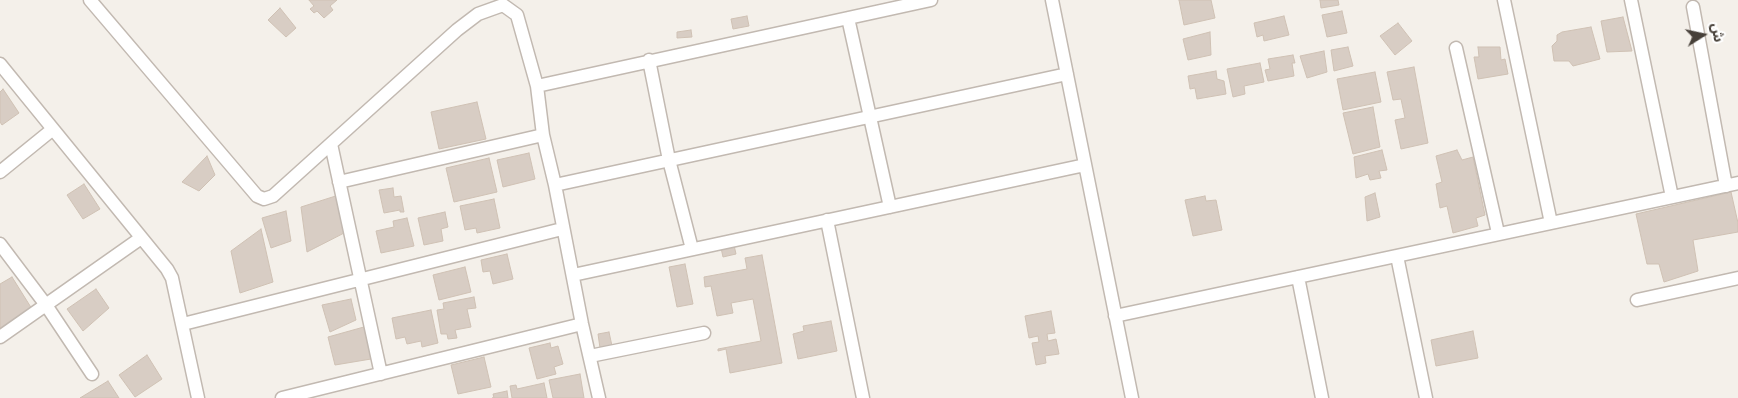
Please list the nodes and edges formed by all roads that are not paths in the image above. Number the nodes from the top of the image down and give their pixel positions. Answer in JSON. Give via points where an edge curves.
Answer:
{"nodes":[{"id":1,"x":90,"y":0,"type":"edge"},
{"id":2,"x":931,"y":0,"type":"edge"},
{"id":3,"x":1052,"y":0,"type":"edge"},
{"id":4,"x":1504,"y":0,"type":"edge"},
{"id":5,"x":1631,"y":0,"type":"edge"},
{"id":6,"x":1693,"y":7,"type":"dead end"},
{"id":7,"x":848,"y":18,"type":"junction"},
{"id":8,"x":1456,"y":48,"type":"dead end"},
{"id":9,"x":649,"y":60,"type":"junction"},
{"id":10,"x":0,"y":64,"type":"edge"},
{"id":11,"x":1067,"y":74,"type":"junction"},
{"id":12,"x":537,"y":86,"type":"junction"},
{"id":13,"x":869,"y":117,"type":"junction"},
{"id":14,"x":53,"y":129,"type":"junction"},
{"id":15,"x":543,"y":136,"type":"junction"},
{"id":16,"x":331,"y":144,"type":"junction"},
{"id":17,"x":669,"y":160,"type":"junction"},
{"id":18,"x":1085,"y":165,"type":"junction"},
{"id":19,"x":0,"y":172,"type":"edge"},
{"id":20,"x":339,"y":182,"type":"junction"},
{"id":21,"x":1732,"y":184,"type":"edge"},
{"id":22,"x":555,"y":186,"type":"junction"},
{"id":23,"x":1672,"y":197,"type":"junction"},
{"id":24,"x":890,"y":207,"type":"junction"},
{"id":25,"x":827,"y":220,"type":"junction"},
{"id":26,"x":1551,"y":223,"type":"junction"},
{"id":27,"x":562,"y":229,"type":"junction"},
{"id":28,"x":1498,"y":233,"type":"junction"},
{"id":29,"x":141,"y":238,"type":"junction"},
{"id":30,"x":0,"y":244,"type":"edge"},
{"id":31,"x":692,"y":249,"type":"junction"},
{"id":32,"x":1397,"y":256,"type":"junction"},
{"id":33,"x":572,"y":275,"type":"junction"},
{"id":34,"x":1298,"y":277,"type":"junction"},
{"id":35,"x":1738,"y":278,"type":"edge"},
{"id":36,"x":360,"y":280,"type":"junction"},
{"id":37,"x":1637,"y":300,"type":"dead end"},
{"id":38,"x":46,"y":305,"type":"junction"},
{"id":39,"x":1114,"y":316,"type":"junction"},
{"id":40,"x":183,"y":324,"type":"junction"},
{"id":41,"x":582,"y":324,"type":"junction"},
{"id":42,"x":704,"y":333,"type":"dead end"},
{"id":43,"x":0,"y":337,"type":"edge"},
{"id":44,"x":590,"y":356,"type":"junction"},
{"id":45,"x":92,"y":374,"type":"dead end"},
{"id":46,"x":382,"y":374,"type":"junction"},
{"id":47,"x":198,"y":398,"type":"edge"},
{"id":48,"x":282,"y":398,"type":"edge"},
{"id":49,"x":599,"y":398,"type":"edge"},
{"id":50,"x":864,"y":398,"type":"edge"},
{"id":51,"x":1132,"y":398,"type":"edge"},
{"id":52,"x":1322,"y":398,"type":"edge"},
{"id":53,"x":1426,"y":398,"type":"edge"}],
"edges":[{"from":1,"to":16,"type":"street","via":[[257,196],[264,199],[273,196]]},
{"from":2,"to":7,"type":"street"},
{"from":3,"to":11,"type":"street"},
{"from":4,"to":26,"type":"street"},
{"from":5,"to":23,"type":"street"},
{"from":6,"to":21,"type":"street"},
{"from":7,"to":9,"type":"street"},
{"from":7,"to":13,"type":"street"},
{"from":8,"to":28,"type":"street"},
{"from":9,"to":12,"type":"street"},
{"from":9,"to":17,"type":"street"},
{"from":10,"to":14,"type":"street"},
{"from":11,"to":13,"type":"street"},
{"from":11,"to":18,"type":"street"},
{"from":12,"to":15,"type":"street"},
{"from":12,"to":16,"type":"street","via":[[517,15],[503,5],[478,14],[457,30]]},
{"from":13,"to":17,"type":"street"},
{"from":13,"to":24,"type":"street"},
{"from":14,"to":19,"type":"street"},
{"from":14,"to":29,"type":"street"},
{"from":15,"to":20,"type":"street"},
{"from":15,"to":22,"type":"street"},
{"from":16,"to":20,"type":"street"},
{"from":17,"to":22,"type":"street"},
{"from":17,"to":31,"type":"street"},
{"from":18,"to":24,"type":"street"},
{"from":18,"to":39,"type":"street"},
{"from":20,"to":36,"type":"street"},
{"from":21,"to":23,"type":"street"},
{"from":22,"to":27,"type":"street"},
{"from":23,"to":26,"type":"street"},
{"from":24,"to":25,"type":"street"},
{"from":25,"to":31,"type":"street"},
{"from":25,"to":50,"type":"street"},
{"from":26,"to":28,"type":"street"},
{"from":27,"to":33,"type":"street"},
{"from":27,"to":36,"type":"street"},
{"from":28,"to":32,"type":"street"},
{"from":29,"to":38,"type":"street"},
{"from":29,"to":40,"type":"street","via":[[172,278]]},
{"from":30,"to":38,"type":"street"},
{"from":31,"to":33,"type":"street"},
{"from":32,"to":34,"type":"street"},
{"from":32,"to":53,"type":"street"},
{"from":33,"to":41,"type":"street"},
{"from":34,"to":39,"type":"street"},
{"from":34,"to":52,"type":"street"},
{"from":35,"to":37,"type":"street"},
{"from":36,"to":40,"type":"street"},
{"from":36,"to":46,"type":"street"},
{"from":38,"to":43,"type":"street"},
{"from":38,"to":45,"type":"street"},
{"from":39,"to":51,"type":"street"},
{"from":40,"to":47,"type":"street"},
{"from":41,"to":44,"type":"street"},
{"from":41,"to":46,"type":"street"},
{"from":42,"to":44,"type":"street"},
{"from":44,"to":49,"type":"street"},
{"from":46,"to":48,"type":"street"}]}
